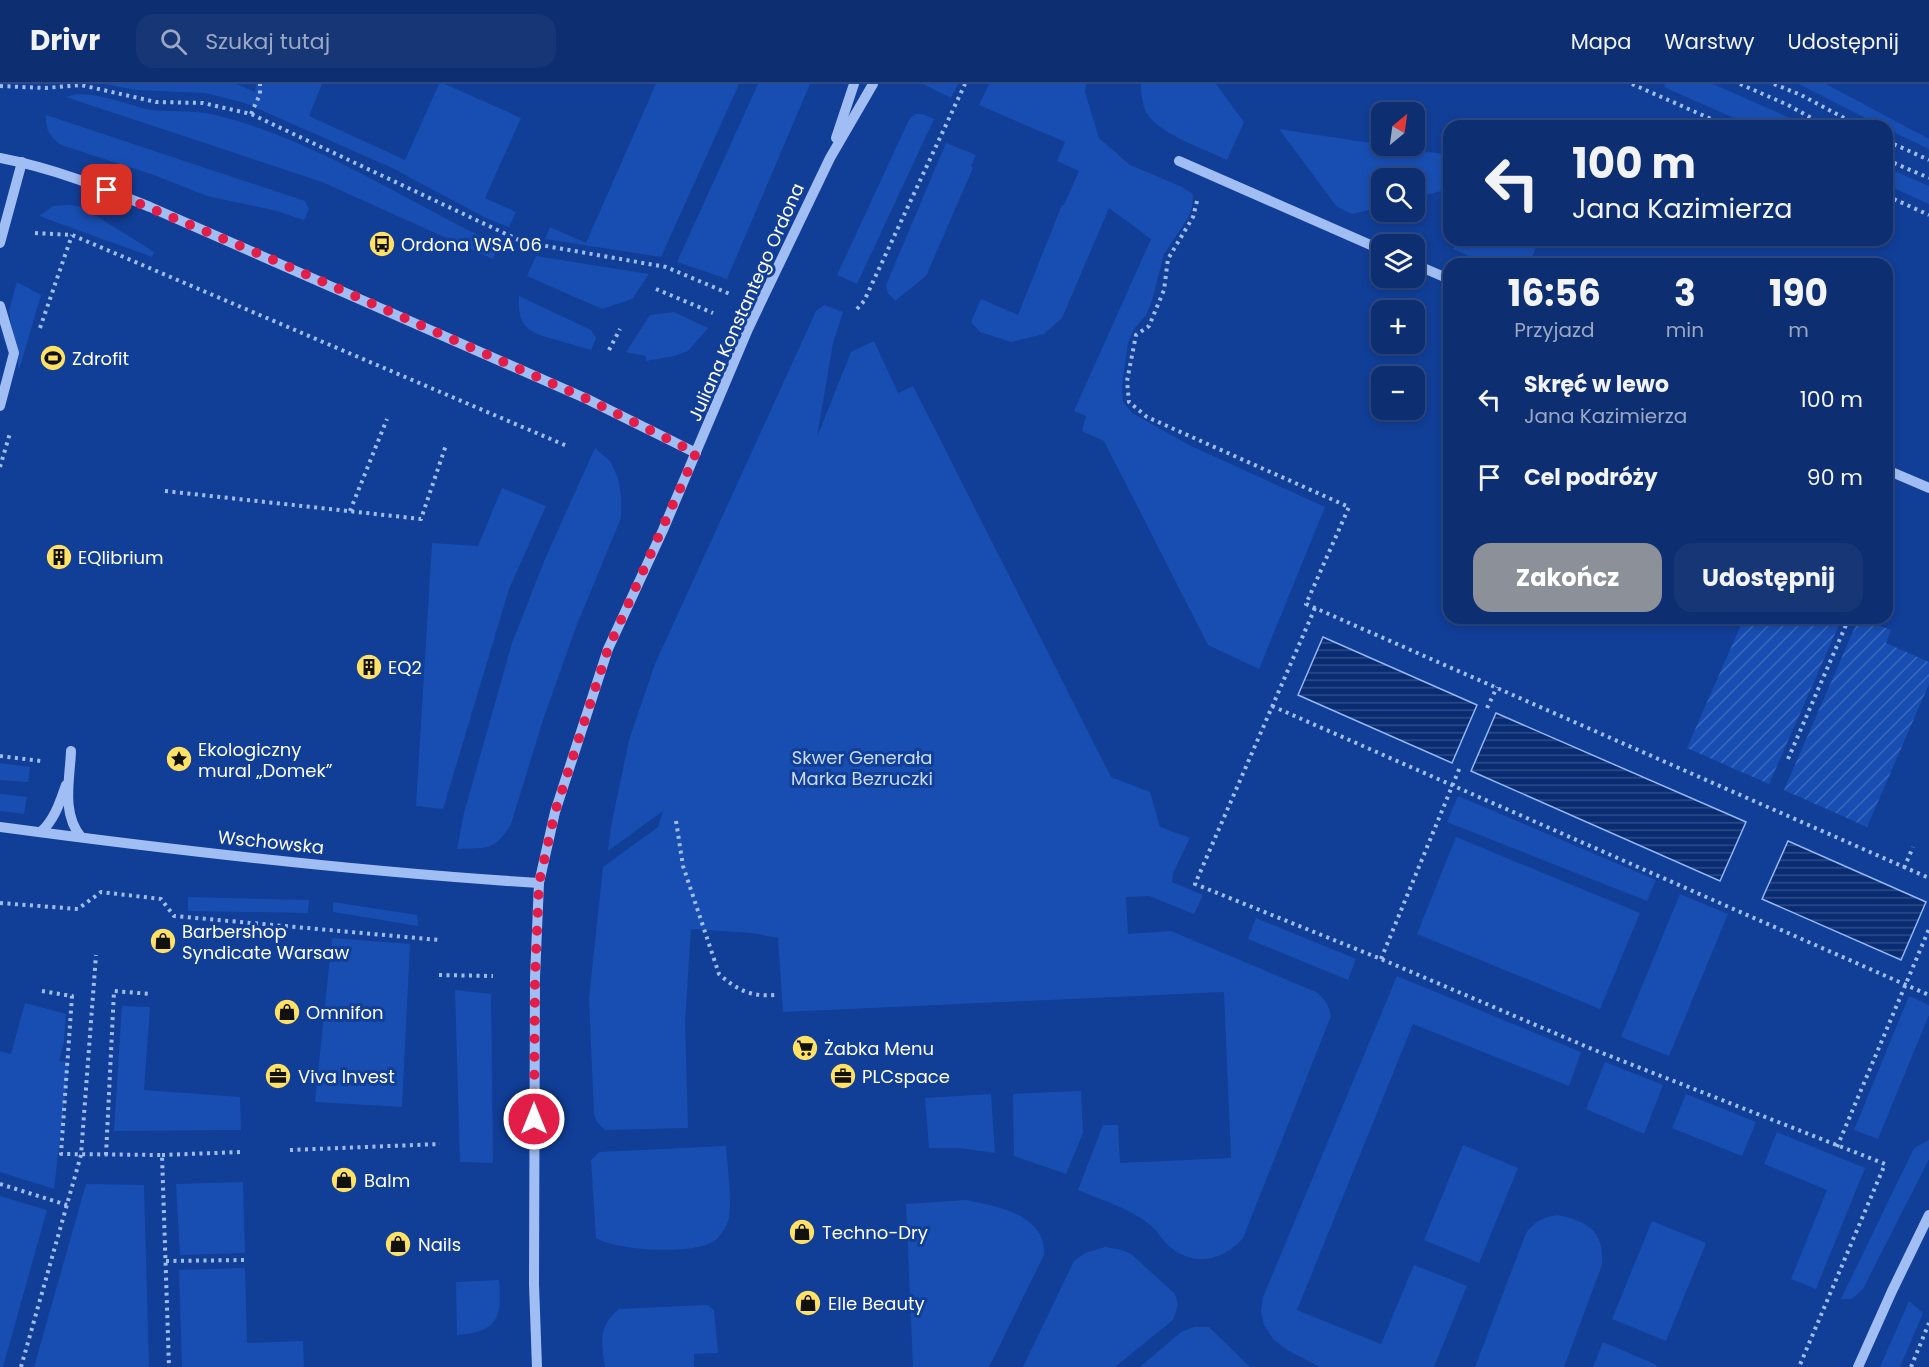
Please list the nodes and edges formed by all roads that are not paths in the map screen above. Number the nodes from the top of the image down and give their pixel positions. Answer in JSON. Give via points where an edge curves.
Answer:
{"nodes":[{"id":1,"x":854,"y":84,"type":"edge"},
{"id":2,"x":873,"y":84,"type":"edge"},
{"id":3,"x":0,"y":158,"type":"edge"},
{"id":4,"x":830,"y":158,"type":"junction"},
{"id":5,"x":1179,"y":161,"type":"dead end"},
{"id":6,"x":22,"y":162,"type":"junction"},
{"id":7,"x":0,"y":243,"type":"edge"},
{"id":8,"x":1371,"y":245,"type":"edge"},
{"id":9,"x":1425,"y":269,"type":"edge"},
{"id":10,"x":1443,"y":276,"type":"edge"},
{"id":11,"x":0,"y":306,"type":"edge"},
{"id":12,"x":0,"y":406,"type":"edge"},
{"id":13,"x":696,"y":453,"type":"junction"},
{"id":14,"x":1893,"y":473,"type":"edge"},
{"id":15,"x":1929,"y":488,"type":"edge"},
{"id":16,"x":71,"y":751,"type":"dead end"},
{"id":17,"x":69,"y":776,"type":"junction"},
{"id":18,"x":0,"y":826,"type":"edge"},
{"id":19,"x":41,"y":832,"type":"junction"},
{"id":20,"x":81,"y":837,"type":"junction"},
{"id":21,"x":539,"y":883,"type":"junction"},
{"id":22,"x":1929,"y":1215,"type":"edge"},
{"id":23,"x":537,"y":1367,"type":"edge"},
{"id":24,"x":1858,"y":1367,"type":"edge"}],
"edges":[{"from":1,"to":4,"type":"street","name":"Juliana Konstantego Ordona"},
{"from":2,"to":4,"type":"street","name":"Juliana Konstantego Ordona"},
{"from":3,"to":6,"type":"street"},
{"from":4,"to":13,"type":"street","name":"Juliana Konstantego Ordona","via":[[759,306]]},
{"from":5,"to":8,"type":"street"},
{"from":6,"to":7,"type":"street"},
{"from":6,"to":13,"type":"street","via":[[86,181],[276,261],[587,399]]},
{"from":9,"to":10,"type":"street"},
{"from":11,"to":12,"type":"street","via":[[14,353]]},
{"from":13,"to":21,"type":"street","name":"Juliana Konstantego Ordona","via":[[608,649],[555,812]]},
{"from":14,"to":15,"type":"street"},
{"from":16,"to":17,"type":"street"},
{"from":17,"to":19,"type":"street","via":[[57,812]]},
{"from":17,"to":20,"type":"street","via":[[69,810],[73,827]]},
{"from":18,"to":19,"type":"street","name":"Wschowska"},
{"from":19,"to":20,"type":"street","name":"Wschowska"},
{"from":20,"to":21,"type":"street","name":"Wschowska","via":[[418,875]]},
{"from":21,"to":23,"type":"street","name":"Juliana Konstantego Ordona","via":[[535,977]]},
{"from":22,"to":24,"type":"street"}]}
